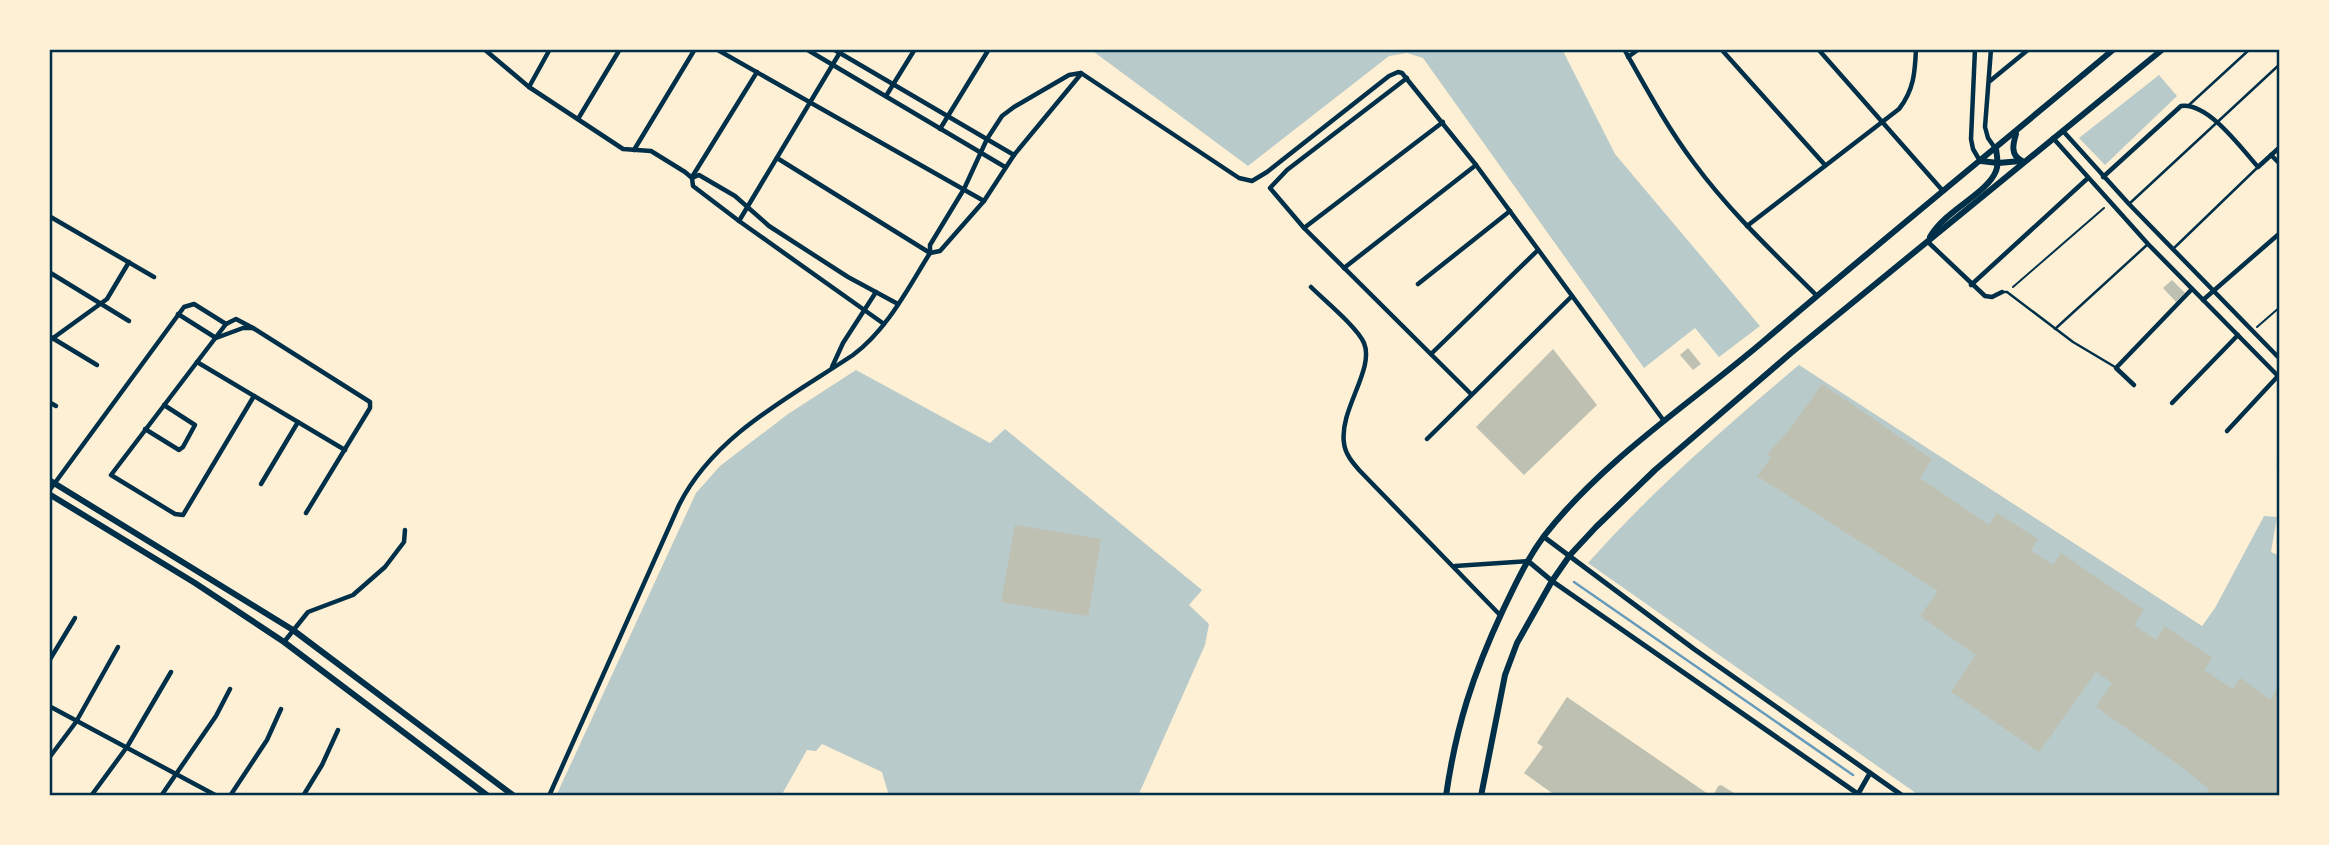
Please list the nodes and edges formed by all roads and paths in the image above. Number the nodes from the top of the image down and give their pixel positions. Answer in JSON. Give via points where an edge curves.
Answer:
{"nodes":[{"id":1,"x":484,"y":49,"type":"edge"},
{"id":2,"x":551,"y":49,"type":"edge"},
{"id":3,"x":620,"y":49,"type":"edge"},
{"id":4,"x":695,"y":49,"type":"edge"},
{"id":5,"x":716,"y":49,"type":"edge"},
{"id":6,"x":806,"y":49,"type":"edge"},
{"id":7,"x":833,"y":49,"type":"edge"},
{"id":8,"x":915,"y":49,"type":"edge"},
{"id":9,"x":989,"y":49,"type":"edge"},
{"id":10,"x":1624,"y":49,"type":"edge"},
{"id":11,"x":1639,"y":49,"type":"edge"},
{"id":12,"x":1721,"y":49,"type":"edge"},
{"id":13,"x":1818,"y":49,"type":"edge"},
{"id":14,"x":1916,"y":49,"type":"edge"},
{"id":15,"x":1975,"y":49,"type":"edge"},
{"id":16,"x":1991,"y":49,"type":"edge"},
{"id":17,"x":2029,"y":49,"type":"edge"},
{"id":18,"x":2114,"y":49,"type":"edge"},
{"id":19,"x":2163,"y":49,"type":"edge"},
{"id":20,"x":2250,"y":49,"type":"edge"},
{"id":21,"x":841,"y":51,"type":"edge"},
{"id":22,"x":1628,"y":57,"type":"junction"},
{"id":23,"x":2280,"y":64,"type":"edge"},
{"id":24,"x":832,"y":65,"type":"junction"},
{"id":25,"x":757,"y":72,"type":"junction"},
{"id":26,"x":1081,"y":73,"type":"junction"},
{"id":27,"x":1407,"y":78,"type":"junction"},
{"id":28,"x":1990,"y":82,"type":"junction"},
{"id":29,"x":893,"y":84,"type":"junction"},
{"id":30,"x":529,"y":87,"type":"junction"},
{"id":31,"x":886,"y":96,"type":"junction"},
{"id":32,"x":810,"y":102,"type":"junction"},
{"id":33,"x":2189,"y":105,"type":"junction"},
{"id":34,"x":948,"y":117,"type":"junction"},
{"id":35,"x":578,"y":119,"type":"junction"},
{"id":36,"x":1883,"y":121,"type":"junction"},
{"id":37,"x":1443,"y":122,"type":"junction"},
{"id":38,"x":2217,"y":122,"type":"junction"},
{"id":39,"x":940,"y":129,"type":"junction"},
{"id":40,"x":2063,"y":131,"type":"junction"},
{"id":41,"x":2016,"y":132,"type":"junction"},
{"id":42,"x":2053,"y":138,"type":"junction"},
{"id":43,"x":987,"y":139,"type":"junction"},
{"id":44,"x":2280,"y":146,"type":"edge"},
{"id":45,"x":1996,"y":149,"type":"junction"},
{"id":46,"x":633,"y":150,"type":"junction"},
{"id":47,"x":980,"y":153,"type":"junction"},
{"id":48,"x":1014,"y":155,"type":"junction"},
{"id":49,"x":2271,"y":155,"type":"junction"},
{"id":50,"x":777,"y":158,"type":"junction"},
{"id":51,"x":1980,"y":161,"type":"junction"},
{"id":52,"x":2023,"y":161,"type":"junction"},
{"id":53,"x":1998,"y":163,"type":"junction"},
{"id":54,"x":1476,"y":164,"type":"junction"},
{"id":55,"x":2280,"y":164,"type":"edge"},
{"id":56,"x":1825,"y":165,"type":"junction"},
{"id":57,"x":1005,"y":167,"type":"junction"},
{"id":58,"x":2258,"y":167,"type":"junction"},
{"id":59,"x":2104,"y":177,"type":"junction"},
{"id":60,"x":692,"y":178,"type":"junction"},
{"id":61,"x":2088,"y":178,"type":"junction"},
{"id":62,"x":964,"y":190,"type":"junction"},
{"id":63,"x":1943,"y":191,"type":"junction"},
{"id":64,"x":984,"y":201,"type":"junction"},
{"id":65,"x":2110,"y":202,"type":"junction"},
{"id":66,"x":2129,"y":204,"type":"junction"},
{"id":67,"x":748,"y":207,"type":"junction"},
{"id":68,"x":1510,"y":211,"type":"junction"},
{"id":69,"x":49,"y":216,"type":"edge"},
{"id":70,"x":739,"y":221,"type":"junction"},
{"id":71,"x":1747,"y":226,"type":"junction"},
{"id":72,"x":1304,"y":228,"type":"junction"},
{"id":73,"x":2280,"y":233,"type":"edge"},
{"id":74,"x":1928,"y":242,"type":"junction"},
{"id":75,"x":2148,"y":244,"type":"junction"},
{"id":76,"x":2173,"y":249,"type":"junction"},
{"id":77,"x":1538,"y":250,"type":"junction"},
{"id":78,"x":930,"y":253,"type":"junction"},
{"id":79,"x":129,"y":262,"type":"junction"},
{"id":80,"x":1344,"y":268,"type":"junction"},
{"id":81,"x":49,"y":272,"type":"edge"},
{"id":82,"x":154,"y":276,"type":"dead end"},
{"id":83,"x":1418,"y":284,"type":"dead end"},
{"id":84,"x":1971,"y":285,"type":"junction"},
{"id":85,"x":1311,"y":287,"type":"dead end"},
{"id":86,"x":2192,"y":289,"type":"junction"},
{"id":87,"x":2213,"y":290,"type":"junction"},
{"id":88,"x":876,"y":292,"type":"junction"},
{"id":89,"x":2004,"y":292,"type":"junction"},
{"id":90,"x":1572,"y":296,"type":"junction"},
{"id":91,"x":1817,"y":296,"type":"junction"},
{"id":92,"x":2203,"y":300,"type":"junction"},
{"id":93,"x":101,"y":304,"type":"junction"},
{"id":94,"x":898,"y":304,"type":"junction"},
{"id":95,"x":2280,"y":307,"type":"edge"},
{"id":96,"x":866,"y":311,"type":"junction"},
{"id":97,"x":178,"y":314,"type":"junction"},
{"id":98,"x":129,"y":321,"type":"dead end"},
{"id":99,"x":226,"y":324,"type":"junction"},
{"id":100,"x":884,"y":324,"type":"junction"},
{"id":101,"x":253,"y":328,"type":"junction"},
{"id":102,"x":2055,"y":329,"type":"junction"},
{"id":103,"x":2253,"y":331,"type":"junction"},
{"id":104,"x":2238,"y":335,"type":"junction"},
{"id":105,"x":50,"y":338,"type":"edge"},
{"id":106,"x":216,"y":338,"type":"junction"},
{"id":107,"x":1431,"y":354,"type":"junction"},
{"id":108,"x":2280,"y":359,"type":"edge"},
{"id":109,"x":197,"y":362,"type":"junction"},
{"id":110,"x":97,"y":365,"type":"dead end"},
{"id":111,"x":832,"y":368,"type":"junction"},
{"id":112,"x":2117,"y":370,"type":"junction"},
{"id":113,"x":2279,"y":377,"type":"edge"},
{"id":114,"x":2134,"y":385,"type":"dead end"},
{"id":115,"x":1471,"y":394,"type":"junction"},
{"id":116,"x":254,"y":396,"type":"junction"},
{"id":117,"x":49,"y":402,"type":"edge"},
{"id":118,"x":2172,"y":403,"type":"dead end"},
{"id":119,"x":164,"y":405,"type":"junction"},
{"id":120,"x":56,"y":406,"type":"dead end"},
{"id":121,"x":1664,"y":421,"type":"junction"},
{"id":122,"x":298,"y":422,"type":"junction"},
{"id":123,"x":145,"y":429,"type":"junction"},
{"id":124,"x":2227,"y":431,"type":"dead end"},
{"id":125,"x":1427,"y":439,"type":"dead end"},
{"id":126,"x":345,"y":450,"type":"junction"},
{"id":127,"x":52,"y":481,"type":"edge"},
{"id":128,"x":261,"y":484,"type":"dead end"},
{"id":129,"x":49,"y":493,"type":"edge"},
{"id":130,"x":306,"y":513,"type":"dead end"},
{"id":131,"x":405,"y":530,"type":"dead end"},
{"id":132,"x":1544,"y":537,"type":"junction"},
{"id":133,"x":1570,"y":555,"type":"junction"},
{"id":134,"x":1528,"y":561,"type":"junction"},
{"id":135,"x":1454,"y":566,"type":"junction"},
{"id":136,"x":202,"y":571,"type":"junction"},
{"id":137,"x":1552,"y":581,"type":"junction"},
{"id":138,"x":195,"y":583,"type":"junction"},
{"id":139,"x":1500,"y":615,"type":"junction"},
{"id":140,"x":75,"y":618,"type":"dead end"},
{"id":141,"x":293,"y":629,"type":"junction"},
{"id":142,"x":284,"y":642,"type":"junction"},
{"id":143,"x":118,"y":647,"type":"dead end"},
{"id":144,"x":49,"y":661,"type":"edge"},
{"id":145,"x":171,"y":672,"type":"dead end"},
{"id":146,"x":358,"y":678,"type":"junction"},
{"id":147,"x":230,"y":689,"type":"dead end"},
{"id":148,"x":348,"y":690,"type":"junction"},
{"id":149,"x":49,"y":706,"type":"edge"},
{"id":150,"x":281,"y":709,"type":"dead end"},
{"id":151,"x":76,"y":722,"type":"junction"},
{"id":152,"x":338,"y":730,"type":"dead end"},
{"id":153,"x":127,"y":747,"type":"junction"},
{"id":154,"x":49,"y":758,"type":"edge"},
{"id":155,"x":1870,"y":773,"type":"junction"},
{"id":156,"x":177,"y":774,"type":"junction"},
{"id":157,"x":1859,"y":795,"type":"edge"},
{"id":158,"x":91,"y":796,"type":"edge"},
{"id":159,"x":160,"y":796,"type":"edge"},
{"id":160,"x":216,"y":796,"type":"edge"},
{"id":161,"x":230,"y":796,"type":"edge"},
{"id":162,"x":303,"y":796,"type":"edge"},
{"id":163,"x":488,"y":796,"type":"edge"},
{"id":164,"x":514,"y":796,"type":"edge"},
{"id":165,"x":549,"y":796,"type":"edge"},
{"id":166,"x":1446,"y":796,"type":"edge"},
{"id":167,"x":1481,"y":796,"type":"edge"},
{"id":168,"x":1903,"y":796,"type":"edge"}],
"edges":[{"from":1,"to":30,"type":"street"},
{"from":2,"to":30,"type":"street"},
{"from":3,"to":35,"type":"street"},
{"from":4,"to":46,"type":"street"},
{"from":5,"to":25,"type":"street"},
{"from":6,"to":24,"type":"street"},
{"from":7,"to":21,"type":"street"},
{"from":8,"to":29,"type":"street"},
{"from":9,"to":34,"type":"street"},
{"from":10,"to":22,"type":"street"},
{"from":11,"to":22,"type":"street"},
{"from":12,"to":56,"type":"street"},
{"from":13,"to":36,"type":"street"},
{"from":14,"to":36,"type":"street","via":[[1908,98]]},
{"from":15,"to":51,"type":"street","via":[[1971,139]]},
{"from":16,"to":28,"type":"street"},
{"from":17,"to":28,"type":"street"},
{"from":18,"to":41,"type":"main road"},
{"from":19,"to":40,"type":"main road"},
{"from":20,"to":33,"type":"street"},
{"from":21,"to":24,"type":"street"},
{"from":21,"to":29,"type":"street"},
{"from":22,"to":71,"type":"street","via":[[1677,140]]},
{"from":23,"to":38,"type":"street"},
{"from":24,"to":31,"type":"street"},
{"from":24,"to":32,"type":"street"},
{"from":25,"to":32,"type":"street"},
{"from":25,"to":60,"type":"street"},
{"from":26,"to":27,"type":"street","via":[[1239,178],[1252,181],[1389,76],[1398,72]]},
{"from":26,"to":43,"type":"street","via":[[1069,75],[1014,107]]},
{"from":26,"to":48,"type":"street"},
{"from":27,"to":37,"type":"street"},
{"from":27,"to":72,"type":"street","via":[[1272,184],[1271,190]]},
{"from":28,"to":45,"type":"street","via":[[1985,127]]},
{"from":29,"to":31,"type":"street"},
{"from":29,"to":34,"type":"street"},
{"from":30,"to":35,"type":"street"},
{"from":31,"to":39,"type":"street"},
{"from":32,"to":50,"type":"street"},
{"from":32,"to":62,"type":"street"},
{"from":33,"to":38,"type":"street"},
{"from":33,"to":59,"type":"street","via":[[2173,111]]},
{"from":34,"to":39,"type":"street"},
{"from":34,"to":43,"type":"street"},
{"from":35,"to":46,"type":"street","via":[[623,149]]},
{"from":36,"to":56,"type":"street"},
{"from":36,"to":63,"type":"street"},
{"from":37,"to":54,"type":"street"},
{"from":37,"to":72,"type":"street"},
{"from":38,"to":58,"type":"street"},
{"from":38,"to":66,"type":"street"},
{"from":39,"to":47,"type":"street"},
{"from":40,"to":42,"type":"main road"},
{"from":40,"to":59,"type":"street"},
{"from":41,"to":45,"type":"main road"},
{"from":41,"to":52,"type":"main road","via":[[2013,150]]},
{"from":42,"to":52,"type":"main road"},
{"from":42,"to":61,"type":"street"},
{"from":43,"to":47,"type":"street"},
{"from":43,"to":48,"type":"street"},
{"from":44,"to":49,"type":"street"},
{"from":45,"to":51,"type":"main road"},
{"from":45,"to":53,"type":"main road"},
{"from":46,"to":60,"type":"street","via":[[651,151]]},
{"from":47,"to":57,"type":"street"},
{"from":47,"to":62,"type":"street"},
{"from":48,"to":57,"type":"street"},
{"from":49,"to":55,"type":"street"},
{"from":49,"to":58,"type":"street"},
{"from":50,"to":67,"type":"street"},
{"from":50,"to":78,"type":"street"},
{"from":51,"to":53,"type":"main road"},
{"from":51,"to":63,"type":"main road"},
{"from":52,"to":53,"type":"main road"},
{"from":52,"to":74,"type":"main road"},
{"from":53,"to":74,"type":"main road","via":[[1988,183],[1946,216]]},
{"from":54,"to":68,"type":"street"},
{"from":54,"to":80,"type":"street"},
{"from":56,"to":71,"type":"street"},
{"from":57,"to":64,"type":"street"},
{"from":58,"to":76,"type":"street"},
{"from":59,"to":66,"type":"street"},
{"from":60,"to":67,"type":"street","via":[[699,175]]},
{"from":60,"to":70,"type":"street","via":[[693,186]]},
{"from":61,"to":65,"type":"street"},
{"from":61,"to":84,"type":"street"},
{"from":62,"to":64,"type":"street"},
{"from":62,"to":78,"type":"street","via":[[930,245]]},
{"from":63,"to":91,"type":"main road"},
{"from":64,"to":78,"type":"street","via":[[940,251]]},
{"from":65,"to":75,"type":"street"},
{"from":65,"to":89,"type":"path"},
{"from":66,"to":76,"type":"street"},
{"from":67,"to":70,"type":"street"},
{"from":67,"to":88,"type":"street","via":[[769,226]]},
{"from":68,"to":77,"type":"street"},
{"from":68,"to":83,"type":"street"},
{"from":69,"to":79,"type":"street"},
{"from":70,"to":96,"type":"street"},
{"from":71,"to":91,"type":"street"},
{"from":72,"to":80,"type":"street"},
{"from":73,"to":87,"type":"street"},
{"from":74,"to":84,"type":"street"},
{"from":74,"to":133,"type":"main road","via":[[1705,426]]},
{"from":75,"to":86,"type":"street"},
{"from":75,"to":102,"type":"street"},
{"from":76,"to":87,"type":"street"},
{"from":77,"to":90,"type":"street"},
{"from":77,"to":107,"type":"street"},
{"from":78,"to":94,"type":"street"},
{"from":79,"to":82,"type":"street"},
{"from":79,"to":93,"type":"street","via":[[116,288]]},
{"from":80,"to":107,"type":"street"},
{"from":81,"to":93,"type":"street"},
{"from":84,"to":89,"type":"street","via":[[1988,297]]},
{"from":85,"to":135,"type":"street","via":[[1361,337],[1367,351],[1344,429],[1348,456]]},
{"from":86,"to":92,"type":"street"},
{"from":86,"to":112,"type":"street"},
{"from":87,"to":92,"type":"street"},
{"from":87,"to":103,"type":"street"},
{"from":88,"to":94,"type":"street"},
{"from":88,"to":96,"type":"street"},
{"from":89,"to":102,"type":"street"},
{"from":90,"to":115,"type":"street"},
{"from":90,"to":121,"type":"street"},
{"from":91,"to":121,"type":"main road"},
{"from":92,"to":104,"type":"street"},
{"from":93,"to":98,"type":"street"},
{"from":93,"to":105,"type":"street"},
{"from":94,"to":100,"type":"street"},
{"from":95,"to":103,"type":"path"},
{"from":96,"to":100,"type":"street"},
{"from":96,"to":111,"type":"street"},
{"from":97,"to":99,"type":"street","via":[[194,304]]},
{"from":97,"to":106,"type":"street"},
{"from":97,"to":127,"type":"street"},
{"from":99,"to":101,"type":"street","via":[[236,319]]},
{"from":99,"to":106,"type":"street"},
{"from":100,"to":111,"type":"street","via":[[860,350]]},
{"from":101,"to":106,"type":"street"},
{"from":101,"to":126,"type":"street","via":[[370,402]]},
{"from":102,"to":112,"type":"street"},
{"from":103,"to":108,"type":"street"},
{"from":104,"to":113,"type":"street"},
{"from":104,"to":118,"type":"street"},
{"from":105,"to":110,"type":"street"},
{"from":106,"to":109,"type":"street"},
{"from":107,"to":115,"type":"street"},
{"from":109,"to":116,"type":"street"},
{"from":109,"to":119,"type":"street"},
{"from":111,"to":165,"type":"street","via":[[732,438],[685,492]]},
{"from":112,"to":114,"type":"street"},
{"from":113,"to":124,"type":"street"},
{"from":115,"to":125,"type":"street"},
{"from":116,"to":122,"type":"street"},
{"from":116,"to":123,"type":"street","via":[[183,515],[111,475]]},
{"from":117,"to":120,"type":"street"},
{"from":119,"to":123,"type":"street"},
{"from":119,"to":123,"type":"street","via":[[195,425],[183,447],[179,450]]},
{"from":121,"to":132,"type":"main road","via":[[1591,485]]},
{"from":122,"to":126,"type":"street"},
{"from":122,"to":128,"type":"street"},
{"from":126,"to":130,"type":"street"},
{"from":127,"to":129,"type":"street"},
{"from":127,"to":136,"type":"main road"},
{"from":129,"to":138,"type":"main road"},
{"from":131,"to":141,"type":"street","via":[[404,542],[367,583],[353,595],[308,612]]},
{"from":132,"to":133,"type":"street"},
{"from":132,"to":134,"type":"main road"},
{"from":133,"to":137,"type":"main road"},
{"from":133,"to":155,"type":"street"},
{"from":134,"to":135,"type":"street"},
{"from":134,"to":137,"type":"street"},
{"from":134,"to":139,"type":"main road"},
{"from":135,"to":139,"type":"street"},
{"from":136,"to":138,"type":"main road"},
{"from":136,"to":141,"type":"main road"},
{"from":137,"to":157,"type":"street"},
{"from":137,"to":167,"type":"main road","via":[[1517,643],[1505,675]]},
{"from":138,"to":142,"type":"main road"},
{"from":139,"to":166,"type":"main road","via":[[1465,701]]},
{"from":140,"to":144,"type":"street"},
{"from":141,"to":142,"type":"street"},
{"from":141,"to":146,"type":"main road"},
{"from":142,"to":148,"type":"main road"},
{"from":143,"to":151,"type":"street"},
{"from":145,"to":153,"type":"street"},
{"from":146,"to":148,"type":"main road"},
{"from":146,"to":164,"type":"main road"},
{"from":147,"to":156,"type":"street"},
{"from":148,"to":163,"type":"main road"},
{"from":149,"to":151,"type":"street"},
{"from":150,"to":161,"type":"street","via":[[267,740]]},
{"from":151,"to":153,"type":"street"},
{"from":151,"to":154,"type":"street"},
{"from":152,"to":162,"type":"street"},
{"from":153,"to":156,"type":"street"},
{"from":153,"to":158,"type":"street"},
{"from":155,"to":157,"type":"street"},
{"from":155,"to":168,"type":"street"},
{"from":156,"to":159,"type":"street"},
{"from":156,"to":160,"type":"street"}]}
